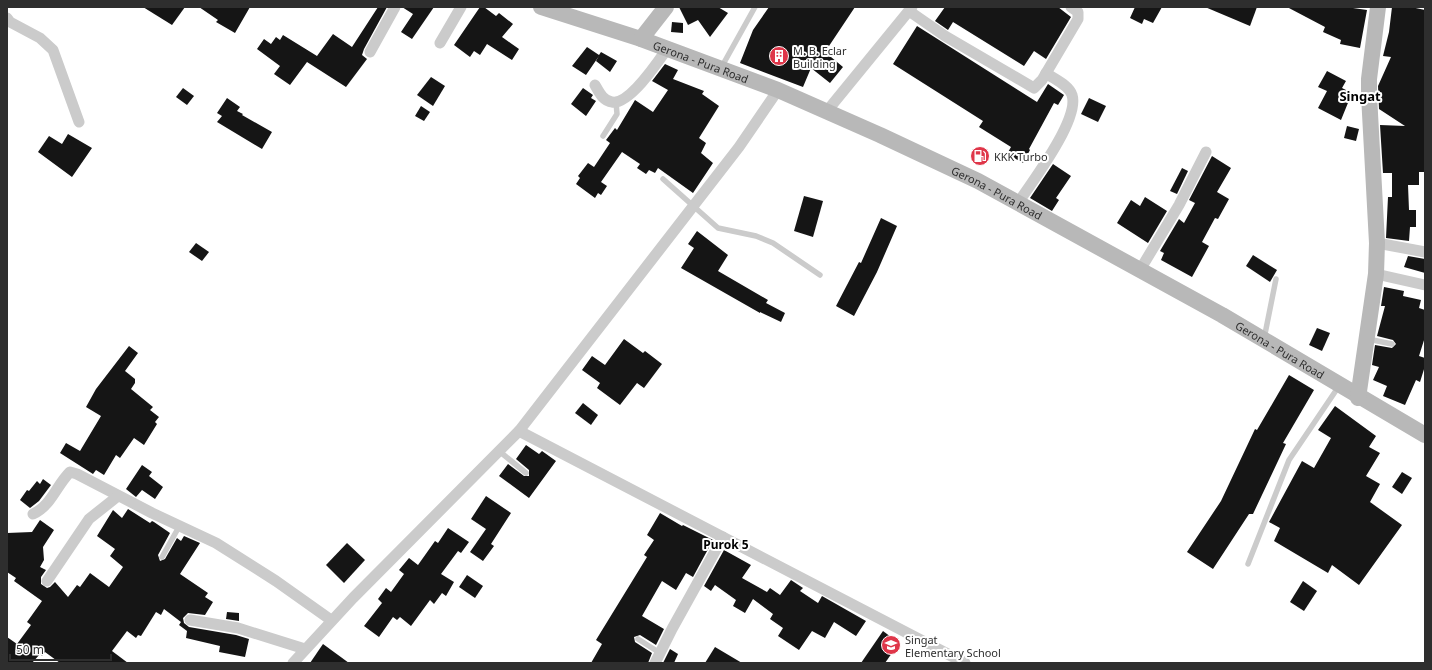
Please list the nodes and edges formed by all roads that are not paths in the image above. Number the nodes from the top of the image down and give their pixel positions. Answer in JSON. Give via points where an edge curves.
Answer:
{"nodes":[{"id":1,"x":395,"y":7,"type":"edge"},
{"id":2,"x":461,"y":7,"type":"edge"},
{"id":3,"x":541,"y":7,"type":"edge"},
{"id":4,"x":666,"y":7,"type":"edge"},
{"id":5,"x":755,"y":7,"type":"edge"},
{"id":6,"x":1378,"y":7,"type":"edge"},
{"id":7,"x":911,"y":9,"type":"edge"},
{"id":8,"x":1077,"y":9,"type":"edge"},
{"id":9,"x":7,"y":18,"type":"edge"},
{"id":10,"x":641,"y":39,"type":"junction"},
{"id":11,"x":440,"y":44,"type":"dead end"},
{"id":12,"x":667,"y":49,"type":"junction"},
{"id":13,"x":370,"y":52,"type":"dead end"},
{"id":14,"x":721,"y":68,"type":"junction"},
{"id":15,"x":1046,"y":73,"type":"junction"},
{"id":16,"x":595,"y":85,"type":"dead end"},
{"id":17,"x":778,"y":90,"type":"junction"},
{"id":18,"x":616,"y":102,"type":"junction"},
{"id":19,"x":827,"y":111,"type":"junction"},
{"id":20,"x":79,"y":122,"type":"dead end"},
{"id":21,"x":603,"y":136,"type":"dead end"},
{"id":22,"x":1206,"y":152,"type":"dead end"},
{"id":23,"x":663,"y":179,"type":"dead end"},
{"id":24,"x":1018,"y":203,"type":"junction"},
{"id":25,"x":693,"y":207,"type":"junction"},
{"id":26,"x":1377,"y":243,"type":"junction"},
{"id":27,"x":1425,"y":252,"type":"edge"},
{"id":28,"x":1140,"y":270,"type":"junction"},
{"id":29,"x":1376,"y":274,"type":"junction"},
{"id":30,"x":820,"y":275,"type":"dead end"},
{"id":31,"x":1276,"y":279,"type":"dead end"},
{"id":32,"x":1425,"y":285,"type":"edge"},
{"id":33,"x":1368,"y":339,"type":"junction"},
{"id":34,"x":1263,"y":341,"type":"junction"},
{"id":35,"x":1392,"y":344,"type":"dead end"},
{"id":36,"x":1339,"y":386,"type":"junction"},
{"id":37,"x":1358,"y":398,"type":"junction"},
{"id":38,"x":519,"y":431,"type":"junction"},
{"id":39,"x":1425,"y":436,"type":"edge"},
{"id":40,"x":499,"y":451,"type":"junction"},
{"id":41,"x":526,"y":473,"type":"dead end"},
{"id":42,"x":118,"y":496,"type":"junction"},
{"id":43,"x":32,"y":514,"type":"dead end"},
{"id":44,"x":180,"y":524,"type":"junction"},
{"id":45,"x":723,"y":537,"type":"junction"},
{"id":46,"x":162,"y":557,"type":"dead end"},
{"id":47,"x":1248,"y":564,"type":"dead end"},
{"id":48,"x":47,"y":582,"type":"dead end"},
{"id":49,"x":190,"y":620,"type":"dead end"},
{"id":50,"x":331,"y":620,"type":"junction"},
{"id":51,"x":638,"y":639,"type":"dead end"},
{"id":52,"x":305,"y":649,"type":"junction"},
{"id":53,"x":660,"y":652,"type":"junction"},
{"id":54,"x":960,"y":662,"type":"edge"},
{"id":55,"x":293,"y":663,"type":"edge"},
{"id":56,"x":655,"y":663,"type":"edge"}],
"edges":[{"from":1,"to":13,"type":"street"},
{"from":2,"to":11,"type":"street"},
{"from":3,"to":10,"type":"main road","name":"Gerona - Pura Road"},
{"from":4,"to":10,"type":"main road"},
{"from":5,"to":14,"type":"lane"},
{"from":6,"to":26,"type":"main road","via":[[1369,79]]},
{"from":7,"to":15,"type":"street","via":[[945,36],[1030,86],[1037,86]]},
{"from":7,"to":19,"type":"street"},
{"from":8,"to":15,"type":"street","via":[[1078,19]]},
{"from":9,"to":20,"type":"street","via":[[40,38],[53,50]]},
{"from":10,"to":12,"type":"main road","name":"Gerona - Pura Road"},
{"from":12,"to":14,"type":"main road","name":"Gerona - Pura Road"},
{"from":12,"to":18,"type":"street","via":[[640,85]]},
{"from":14,"to":17,"type":"main road","name":"Gerona - Pura Road"},
{"from":15,"to":24,"type":"street","via":[[1069,89],[1072,104],[1056,146]]},
{"from":16,"to":18,"type":"street","via":[[601,96],[610,102]]},
{"from":17,"to":19,"type":"main road","name":"Gerona - Pura Road"},
{"from":17,"to":25,"type":"street"},
{"from":18,"to":21,"type":"lane","via":[[617,114]]},
{"from":19,"to":24,"type":"main road","name":"Gerona - Pura Road","via":[[978,181]]},
{"from":22,"to":28,"type":"street","via":[[1179,205]]},
{"from":23,"to":25,"type":"lane"},
{"from":24,"to":28,"type":"main road","name":"Gerona - Pura Road"},
{"from":25,"to":30,"type":"lane","via":[[718,228],[756,236],[773,243]]},
{"from":25,"to":38,"type":"street"},
{"from":26,"to":27,"type":"street"},
{"from":26,"to":29,"type":"main road"},
{"from":28,"to":34,"type":"main road","name":"Gerona - Pura Road"},
{"from":29,"to":32,"type":"street"},
{"from":29,"to":33,"type":"main road"},
{"from":31,"to":34,"type":"lane"},
{"from":33,"to":35,"type":"lane"},
{"from":33,"to":37,"type":"main road"},
{"from":34,"to":36,"type":"main road","name":"Gerona - Pura Road"},
{"from":36,"to":37,"type":"main road","name":"Gerona - Pura Road"},
{"from":36,"to":47,"type":"lane","via":[[1288,460]]},
{"from":37,"to":39,"type":"main road","name":"Gerona - Pura Road"},
{"from":38,"to":40,"type":"street"},
{"from":38,"to":45,"type":"street"},
{"from":40,"to":41,"type":"lane"},
{"from":40,"to":50,"type":"street"},
{"from":42,"to":43,"type":"street","via":[[70,472],[41,510]]},
{"from":42,"to":44,"type":"street"},
{"from":42,"to":48,"type":"street","via":[[89,519]]},
{"from":44,"to":46,"type":"lane"},
{"from":44,"to":50,"type":"street","via":[[251,564]]},
{"from":45,"to":53,"type":"street"},
{"from":45,"to":54,"type":"street"},
{"from":49,"to":52,"type":"street","via":[[238,628]]},
{"from":50,"to":52,"type":"street"},
{"from":51,"to":53,"type":"lane"},
{"from":52,"to":55,"type":"street"},
{"from":53,"to":56,"type":"street"}]}
